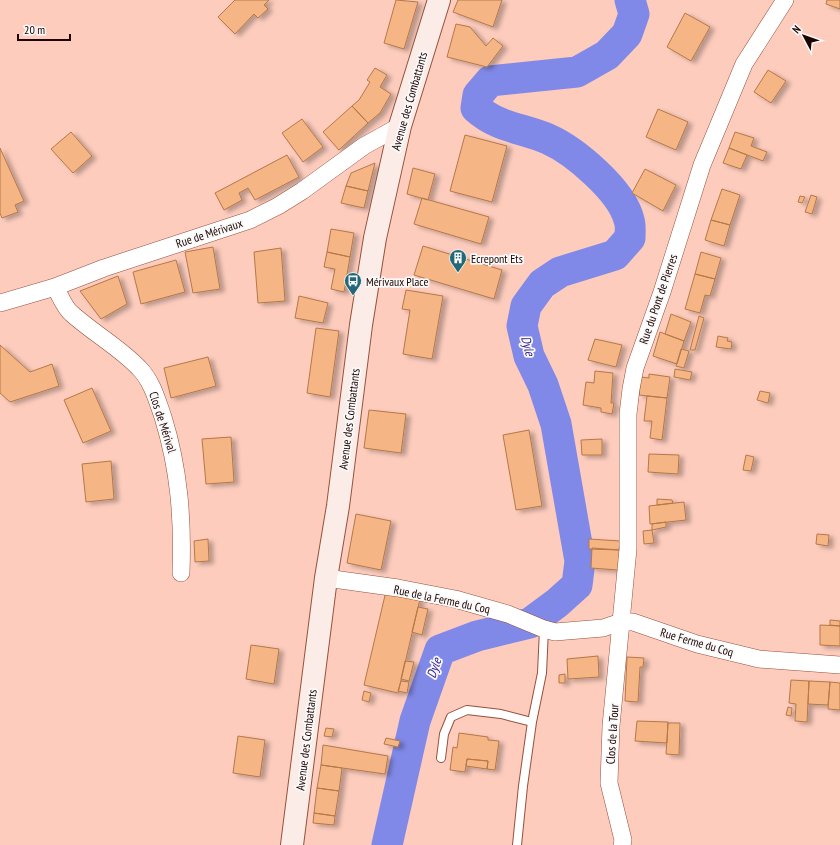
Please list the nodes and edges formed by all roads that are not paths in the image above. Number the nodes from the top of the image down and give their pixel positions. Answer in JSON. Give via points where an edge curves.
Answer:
{"nodes":[{"id":1,"x":439,"y":0,"type":"edge"},
{"id":2,"x":786,"y":0,"type":"edge"},
{"id":3,"x":400,"y":126,"type":"junction"},
{"id":4,"x":56,"y":287,"type":"junction"},
{"id":5,"x":0,"y":302,"type":"edge"},
{"id":6,"x":181,"y":572,"type":"dead end"},
{"id":7,"x":326,"y":578,"type":"junction"},
{"id":8,"x":621,"y":622,"type":"junction"},
{"id":9,"x":550,"y":630,"type":"junction"},
{"id":10,"x":840,"y":665,"type":"edge"},
{"id":11,"x":532,"y":722,"type":"junction"},
{"id":12,"x":441,"y":758,"type":"dead end"},
{"id":13,"x":292,"y":845,"type":"edge"},
{"id":14,"x":517,"y":845,"type":"edge"},
{"id":15,"x":622,"y":845,"type":"edge"}],
"edges":[{"from":1,"to":3,"type":"main road","name":"Avenue des Combattants"},
{"from":2,"to":8,"type":"street","name":"Rue du Pont de Pierres","via":[[744,64],[702,165],[635,368],[628,414],[628,541]]},
{"from":3,"to":4,"type":"street","name":"Rue de Mérivaux","via":[[364,146],[296,195],[250,220],[104,268]]},
{"from":3,"to":7,"type":"main road","name":"Avenue des Combattants","via":[[375,238]]},
{"from":4,"to":5,"type":"street","name":"Rue de Mérivaux"},
{"from":4,"to":6,"type":"street","name":"Clos de Mérival","via":[[70,312],[141,369],[154,390],[172,449],[178,482],[182,540]]},
{"from":7,"to":9,"type":"street","name":"Rue de la Ferme du Coq","via":[[455,599],[508,614]]},
{"from":7,"to":13,"type":"main road","name":"Avenue des Combattants"},
{"from":8,"to":9,"type":"street","name":"Rue Ferme du Coq","via":[[603,628]]},
{"from":8,"to":10,"type":"street","name":"Rue Ferme du Coq","via":[[633,622],[697,644],[759,659]]},
{"from":8,"to":15,"type":"street","name":"Clos de la Tour","via":[[611,726],[609,783],[623,840]]},
{"from":9,"to":11,"type":"lane"},
{"from":11,"to":12,"type":"lane","via":[[501,714],[467,710],[451,717],[444,734]]},
{"from":11,"to":14,"type":"lane"}]}
